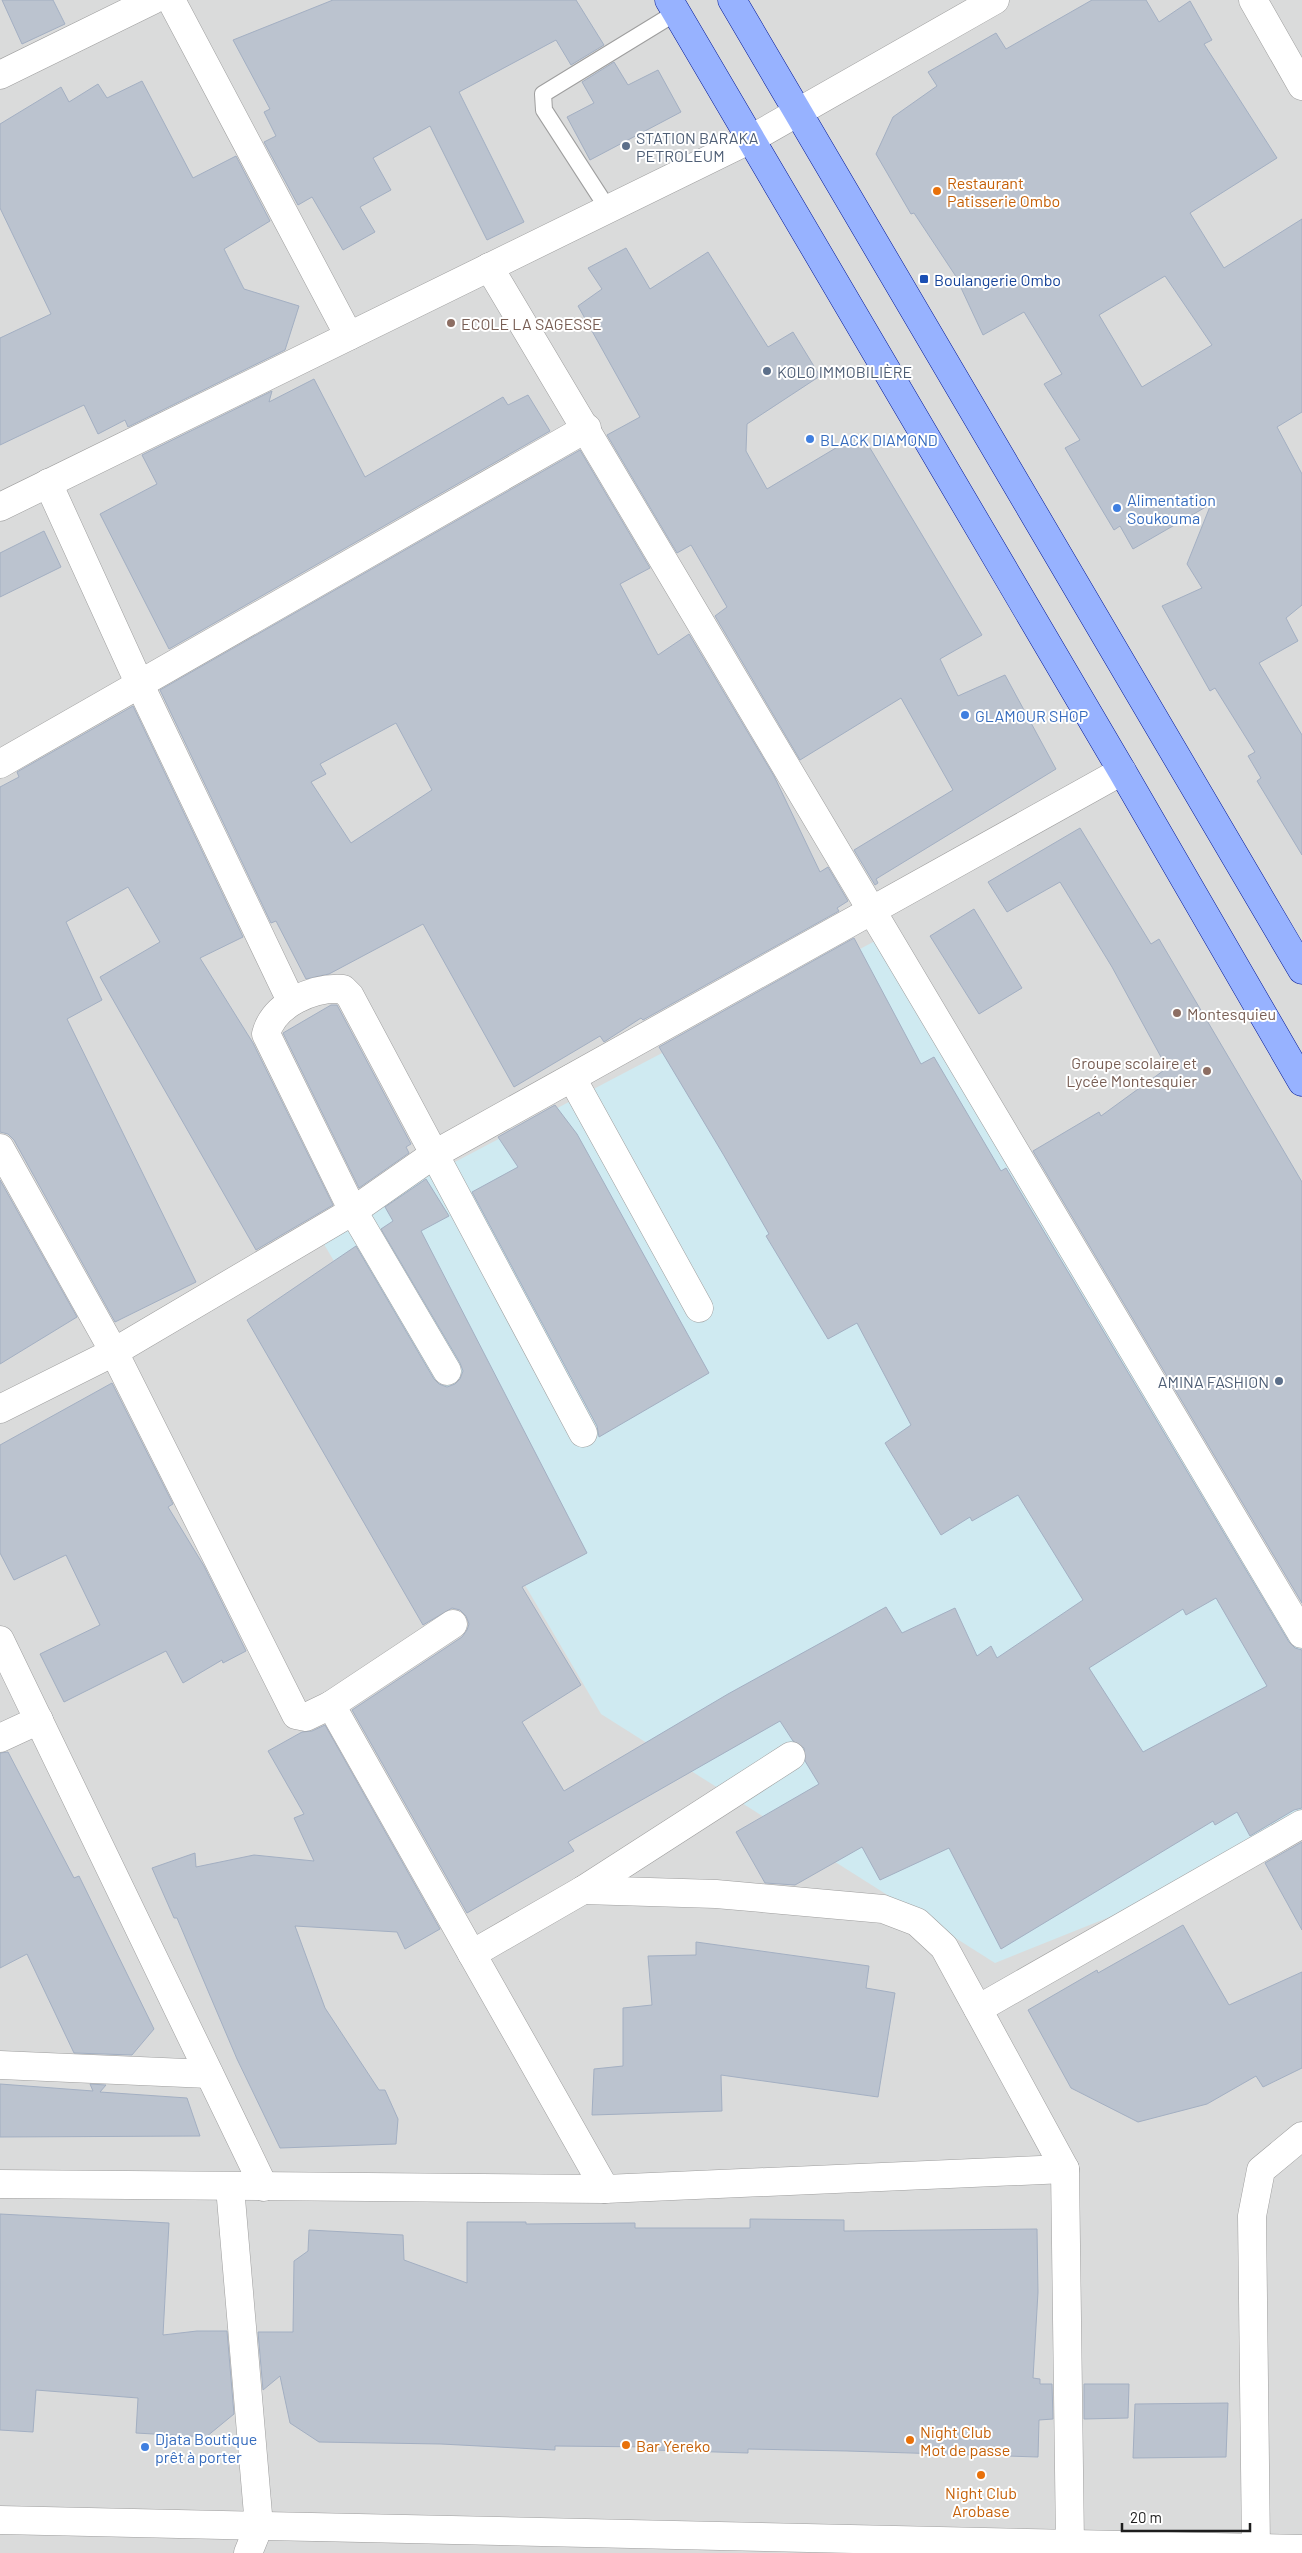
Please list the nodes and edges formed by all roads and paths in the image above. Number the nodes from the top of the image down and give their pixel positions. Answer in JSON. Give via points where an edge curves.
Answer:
{"nodes":[{"id":1,"x":153,"y":0,"type":"edge"},
{"id":2,"x":171,"y":0,"type":"edge"},
{"id":3,"x":732,"y":0,"type":"edge"},
{"id":4,"x":995,"y":0,"type":"edge"},
{"id":5,"x":1253,"y":0,"type":"edge"},
{"id":6,"x":673,"y":6,"type":"edge"},
{"id":7,"x":0,"y":75,"type":"edge"},
{"id":8,"x":1302,"y":86,"type":"edge"},
{"id":9,"x":798,"y":112,"type":"junction"},
{"id":10,"x":751,"y":139,"type":"junction"},
{"id":11,"x":608,"y":209,"type":"junction"},
{"id":12,"x":489,"y":267,"type":"junction"},
{"id":13,"x":349,"y":336,"type":"junction"},
{"id":14,"x":587,"y":428,"type":"junction"},
{"id":15,"x":48,"y":483,"type":"junction"},
{"id":16,"x":0,"y":506,"type":"edge"},
{"id":17,"x":140,"y":685,"type":"junction"},
{"id":18,"x":0,"y":764,"type":"edge"},
{"id":19,"x":1122,"y":771,"type":"junction"},
{"id":20,"x":871,"y":912,"type":"junction"},
{"id":21,"x":1302,"y":970,"type":"edge"},
{"id":22,"x":291,"y":1001,"type":"junction"},
{"id":23,"x":572,"y":1078,"type":"junction"},
{"id":24,"x":1302,"y":1082,"type":"edge"},
{"id":25,"x":0,"y":1148,"type":"edge"},
{"id":26,"x":433,"y":1155,"type":"junction"},
{"id":27,"x":353,"y":1211,"type":"junction"},
{"id":28,"x":699,"y":1308,"type":"dead end"},
{"id":29,"x":114,"y":1352,"type":"junction"},
{"id":30,"x":447,"y":1371,"type":"dead end"},
{"id":31,"x":0,"y":1409,"type":"edge"},
{"id":32,"x":584,"y":1434,"type":"dead end"},
{"id":33,"x":453,"y":1624,"type":"dead end"},
{"id":34,"x":1302,"y":1634,"type":"edge"},
{"id":35,"x":0,"y":1640,"type":"edge"},
{"id":36,"x":331,"y":1705,"type":"junction"},
{"id":37,"x":39,"y":1720,"type":"junction"},
{"id":38,"x":0,"y":1738,"type":"edge"},
{"id":39,"x":792,"y":1756,"type":"dead end"},
{"id":40,"x":1302,"y":1824,"type":"edge"},
{"id":41,"x":582,"y":1890,"type":"junction"},
{"id":42,"x":472,"y":1954,"type":"junction"},
{"id":43,"x":978,"y":2009,"type":"junction"},
{"id":44,"x":0,"y":2065,"type":"edge"},
{"id":45,"x":209,"y":2074,"type":"junction"},
{"id":46,"x":1302,"y":2136,"type":"edge"},
{"id":47,"x":1065,"y":2169,"type":"junction"},
{"id":48,"x":0,"y":2184,"type":"edge"},
{"id":49,"x":230,"y":2187,"type":"junction"},
{"id":50,"x":264,"y":2188,"type":"junction"},
{"id":51,"x":605,"y":2189,"type":"junction"},
{"id":52,"x":0,"y":2520,"type":"edge"},
{"id":53,"x":259,"y":2526,"type":"junction"},
{"id":54,"x":1070,"y":2544,"type":"junction"},
{"id":55,"x":943,"y":2547,"type":"edge"},
{"id":56,"x":1256,"y":2548,"type":"junction"},
{"id":57,"x":1302,"y":2549,"type":"edge"},
{"id":58,"x":248,"y":2553,"type":"edge"}],
"edges":[{"from":1,"to":7,"type":"street"},
{"from":2,"to":13,"type":"street"},
{"from":3,"to":9,"type":"main road"},
{"from":4,"to":9,"type":"street"},
{"from":5,"to":8,"type":"street"},
{"from":6,"to":10,"type":"main road"},
{"from":6,"to":11,"type":"lane","via":[[543,94],[544,110]]},
{"from":9,"to":10,"type":"street"},
{"from":9,"to":21,"type":"main road"},
{"from":10,"to":11,"type":"street"},
{"from":10,"to":19,"type":"main road"},
{"from":11,"to":12,"type":"street"},
{"from":12,"to":13,"type":"street"},
{"from":12,"to":14,"type":"street"},
{"from":13,"to":15,"type":"street"},
{"from":14,"to":17,"type":"street"},
{"from":14,"to":20,"type":"street"},
{"from":15,"to":16,"type":"street"},
{"from":15,"to":17,"type":"street"},
{"from":17,"to":18,"type":"street"},
{"from":17,"to":22,"type":"street"},
{"from":19,"to":20,"type":"street"},
{"from":19,"to":24,"type":"main road"},
{"from":20,"to":23,"type":"street"},
{"from":20,"to":34,"type":"street"},
{"from":22,"to":26,"type":"street","via":[[334,989],[343,990],[350,996]]},
{"from":22,"to":27,"type":"street","via":[[270,1020],[266,1034]]},
{"from":23,"to":26,"type":"street"},
{"from":23,"to":28,"type":"street"},
{"from":25,"to":29,"type":"street"},
{"from":26,"to":27,"type":"street"},
{"from":26,"to":32,"type":"street"},
{"from":27,"to":29,"type":"street"},
{"from":27,"to":30,"type":"street"},
{"from":29,"to":31,"type":"street"},
{"from":29,"to":36,"type":"street","via":[[296,1715],[306,1717]]},
{"from":33,"to":36,"type":"street"},
{"from":35,"to":37,"type":"street"},
{"from":36,"to":42,"type":"street"},
{"from":37,"to":38,"type":"street"},
{"from":37,"to":45,"type":"street"},
{"from":39,"to":41,"type":"street"},
{"from":40,"to":43,"type":"street"},
{"from":41,"to":42,"type":"street"},
{"from":41,"to":43,"type":"street","via":[[716,1894],[884,1909],[917,1922],[944,1947]]},
{"from":42,"to":51,"type":"street"},
{"from":43,"to":47,"type":"street"},
{"from":44,"to":45,"type":"street"},
{"from":45,"to":50,"type":"street"},
{"from":46,"to":56,"type":"street","via":[[1260,2170],[1252,2216]]},
{"from":47,"to":51,"type":"street"},
{"from":47,"to":54,"type":"street"},
{"from":48,"to":49,"type":"street"},
{"from":49,"to":50,"type":"street"},
{"from":49,"to":53,"type":"street"},
{"from":50,"to":51,"type":"street"},
{"from":52,"to":53,"type":"street"},
{"from":53,"to":55,"type":"street"},
{"from":53,"to":58,"type":"street"},
{"from":54,"to":55,"type":"street"},
{"from":54,"to":56,"type":"street"},
{"from":56,"to":57,"type":"street"}]}
